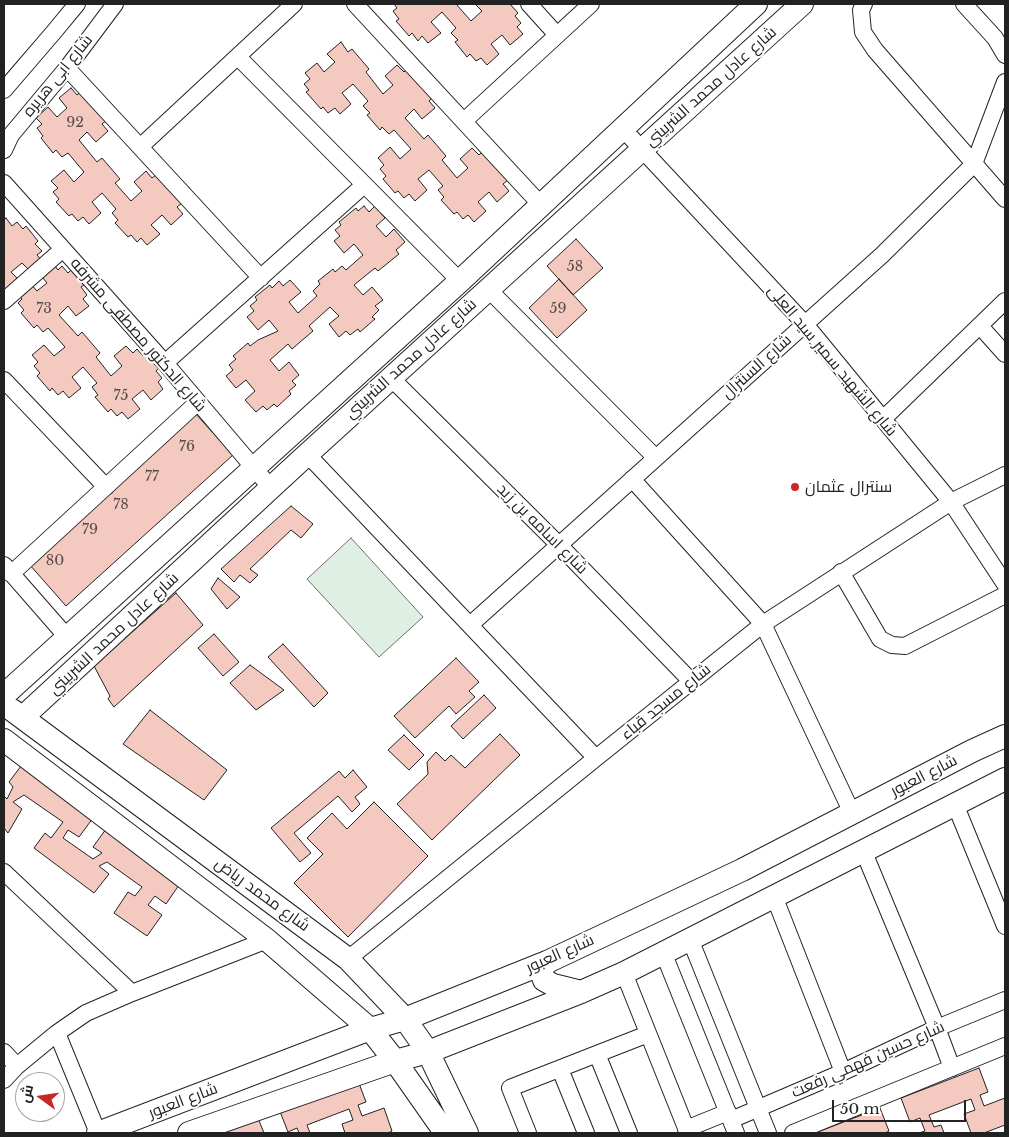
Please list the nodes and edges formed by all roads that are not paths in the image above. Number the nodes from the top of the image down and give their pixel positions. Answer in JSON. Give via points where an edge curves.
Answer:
{"nodes":[{"id":1,"x":76,"y":4,"type":"edge"},
{"id":2,"x":115,"y":4,"type":"edge"},
{"id":3,"x":294,"y":4,"type":"edge"},
{"id":4,"x":355,"y":4,"type":"edge"},
{"id":5,"x":529,"y":4,"type":"edge"},
{"id":6,"x":591,"y":4,"type":"edge"},
{"id":7,"x":756,"y":4,"type":"edge"},
{"id":8,"x":802,"y":4,"type":"edge"},
{"id":9,"x":864,"y":4,"type":"edge"},
{"id":10,"x":964,"y":4,"type":"edge"},
{"id":11,"x":557,"y":35,"type":"junction"},
{"id":12,"x":1005,"y":55,"type":"edge"},
{"id":13,"x":238,"y":57,"type":"junction"},
{"id":14,"x":67,"y":68,"type":"junction"},
{"id":15,"x":1005,"y":82,"type":"edge"},
{"id":16,"x":4,"y":90,"type":"edge"},
{"id":17,"x":464,"y":121,"type":"junction"},
{"id":18,"x":622,"y":129,"type":"junction"},
{"id":19,"x":140,"y":147,"type":"junction"},
{"id":20,"x":4,"y":150,"type":"edge"},
{"id":21,"x":642,"y":150,"type":"junction"},
{"id":22,"x":974,"y":164,"type":"junction"},
{"id":23,"x":4,"y":183,"type":"edge"},
{"id":24,"x":364,"y":185,"type":"junction"},
{"id":25,"x":1005,"y":199,"type":"edge"},
{"id":26,"x":541,"y":205,"type":"junction"},
{"id":27,"x":63,"y":249,"type":"junction"},
{"id":28,"x":261,"y":278,"type":"junction"},
{"id":29,"x":460,"y":281,"type":"junction"},
{"id":30,"x":488,"y":289,"type":"junction"},
{"id":31,"x":4,"y":301,"type":"edge"},
{"id":32,"x":1005,"y":301,"type":"edge"},
{"id":33,"x":805,"y":324,"type":"junction"},
{"id":34,"x":980,"y":326,"type":"junction"},
{"id":35,"x":1005,"y":354,"type":"edge"},
{"id":36,"x":165,"y":363,"type":"junction"},
{"id":37,"x":391,"y":378,"type":"junction"},
{"id":38,"x":5,"y":384,"type":"edge"},
{"id":39,"x":198,"y":402,"type":"junction"},
{"id":40,"x":883,"y":419,"type":"junction"},
{"id":41,"x":307,"y":454,"type":"junction"},
{"id":42,"x":656,"y":458,"type":"junction"},
{"id":43,"x":254,"y":468,"type":"junction"},
{"id":44,"x":1005,"y":475,"type":"edge"},
{"id":45,"x":632,"y":479,"type":"junction"},
{"id":46,"x":106,"y":487,"type":"junction"},
{"id":47,"x":271,"y":488,"type":"junction"},
{"id":48,"x":951,"y":502,"type":"junction"},
{"id":49,"x":559,"y":545,"type":"junction"},
{"id":50,"x":8,"y":570,"type":"edge"},
{"id":51,"x":841,"y":572,"type":"junction"},
{"id":52,"x":1005,"y":584,"type":"edge"},
{"id":53,"x":1005,"y":595,"type":"edge"},
{"id":54,"x":763,"y":624,"type":"junction"},
{"id":55,"x":470,"y":625,"type":"junction"},
{"id":56,"x":67,"y":637,"type":"junction"},
{"id":57,"x":691,"y":681,"type":"junction"},
{"id":58,"x":4,"y":695,"type":"edge"},
{"id":59,"x":4,"y":704,"type":"edge"},
{"id":60,"x":23,"y":717,"type":"junction"},
{"id":61,"x":1005,"y":736,"type":"edge"},
{"id":62,"x":4,"y":741,"type":"edge"},
{"id":63,"x":596,"y":758,"type":"junction"},
{"id":64,"x":1005,"y":778,"type":"edge"},
{"id":65,"x":955,"y":804,"type":"junction"},
{"id":66,"x":852,"y":813,"type":"junction"},
{"id":67,"x":863,"y":850,"type":"junction"},
{"id":68,"x":6,"y":880,"type":"edge"},
{"id":69,"x":774,"y":896,"type":"junction"},
{"id":70,"x":1005,"y":926,"type":"edge"},
{"id":71,"x":690,"y":939,"type":"junction"},
{"id":72,"x":267,"y":940,"type":"junction"},
{"id":73,"x":663,"y":952,"type":"junction"},
{"id":74,"x":348,"y":959,"type":"junction"},
{"id":75,"x":547,"y":962,"type":"junction"},
{"id":76,"x":624,"y":973,"type":"junction"},
{"id":77,"x":581,"y":992,"type":"junction"},
{"id":78,"x":132,"y":993,"type":"junction"},
{"id":79,"x":1005,"y":1000,"type":"edge"},
{"id":80,"x":405,"y":1019,"type":"junction"},
{"id":81,"x":937,"y":1028,"type":"junction"},
{"id":82,"x":370,"y":1029,"type":"junction"},
{"id":83,"x":57,"y":1033,"type":"junction"},
{"id":84,"x":648,"y":1034,"type":"junction"},
{"id":85,"x":4,"y":1052,"type":"edge"},
{"id":86,"x":428,"y":1052,"type":"junction"},
{"id":87,"x":1003,"y":1052,"type":"edge"},
{"id":88,"x":597,"y":1054,"type":"junction"},
{"id":89,"x":395,"y":1061,"type":"junction"},
{"id":90,"x":17,"y":1066,"type":"junction"},
{"id":91,"x":560,"y":1068,"type":"junction"},
{"id":92,"x":952,"y":1068,"type":"junction"},
{"id":93,"x":843,"y":1072,"type":"junction"},
{"id":94,"x":4,"y":1080,"type":"edge"},
{"id":95,"x":758,"y":1108,"type":"junction"},
{"id":96,"x":732,"y":1122,"type":"edge"},
{"id":97,"x":687,"y":1131,"type":"edge"},
{"id":98,"x":98,"y":1133,"type":"edge"},
{"id":99,"x":189,"y":1133,"type":"edge"},
{"id":100,"x":444,"y":1133,"type":"edge"},
{"id":101,"x":467,"y":1133,"type":"edge"},
{"id":102,"x":528,"y":1133,"type":"edge"},
{"id":103,"x":586,"y":1133,"type":"edge"},
{"id":104,"x":629,"y":1133,"type":"edge"},
{"id":105,"x":768,"y":1133,"type":"edge"},
{"id":106,"x":792,"y":1133,"type":"edge"}],
"edges":[{"from":1,"to":16,"type":"street","name":"شارع ابى هريره"},
{"from":2,"to":14,"type":"street","name":"شارع ابى هريره"},
{"from":3,"to":13,"type":"street"},
{"from":4,"to":17,"type":"street"},
{"from":5,"to":11,"type":"street"},
{"from":6,"to":11,"type":"street"},
{"from":7,"to":18,"type":"street","name":"شارع عادل محمد الشربيني"},
{"from":8,"to":21,"type":"street","name":"شارع عادل محمد الشربيني"},
{"from":9,"to":22,"type":"street","via":[[861,10],[863,32],[875,50]]},
{"from":10,"to":12,"type":"street","via":[[995,38]]},
{"from":11,"to":17,"type":"street"},
{"from":13,"to":19,"type":"street"},
{"from":13,"to":24,"type":"street"},
{"from":14,"to":19,"type":"street"},
{"from":14,"to":20,"type":"street","name":"شارع ابى هريره","via":[[11,135]]},
{"from":15,"to":22,"type":"street","name":"شارع السنترال"},
{"from":17,"to":26,"type":"street"},
{"from":18,"to":21,"type":"street","name":"شارع الشهيد سمير سيد العلى"},
{"from":18,"to":26,"type":"street","name":"شارع عادل محمد الشربيني"},
{"from":19,"to":28,"type":"street"},
{"from":21,"to":30,"type":"street","name":"شارع عادل محمد الشربيني"},
{"from":21,"to":33,"type":"street","name":"شارع الشهيد سمير سيد العلى"},
{"from":22,"to":25,"type":"street"},
{"from":22,"to":33,"type":"street","name":"شارع السنترال","via":[[882,255]]},
{"from":23,"to":27,"type":"street","name":"شارع الدكتور مصطفى مشرفه"},
{"from":24,"to":28,"type":"street"},
{"from":24,"to":29,"type":"street"},
{"from":26,"to":29,"type":"street","name":"شارع عادل محمد الشربيني"},
{"from":27,"to":31,"type":"street"},
{"from":27,"to":36,"type":"street","name":"شارع الدكتور مصطفى مشرفه"},
{"from":28,"to":36,"type":"street"},
{"from":29,"to":43,"type":"street","name":"شارع عادل محمد الشربيني"},
{"from":30,"to":37,"type":"street","name":"شارع عادل محمد الشربيني"},
{"from":30,"to":42,"type":"street"},
{"from":32,"to":34,"type":"street"},
{"from":33,"to":40,"type":"street","name":"شارع الشهيد سمير سيد العلى"},
{"from":33,"to":42,"type":"street","name":"شارع السنترال"},
{"from":34,"to":35,"type":"street"},
{"from":34,"to":40,"type":"street"},
{"from":36,"to":39,"type":"street","name":"شارع الدكتور مصطفى مشرفه"},
{"from":37,"to":41,"type":"street","name":"شارع عادل محمد الشربيني"},
{"from":37,"to":49,"type":"street","name":"شارع اسامه بن زيد"},
{"from":38,"to":46,"type":"street"},
{"from":39,"to":43,"type":"street","name":"شارع الدكتور مصطفى مشرفه"},
{"from":39,"to":46,"type":"street"},
{"from":40,"to":48,"type":"street","name":"شارع الشهيد سمير سيد العلى"},
{"from":41,"to":47,"type":"street","name":"شارع عادل محمد الشربيني"},
{"from":41,"to":55,"type":"street"},
{"from":42,"to":45,"type":"street","name":"شارع السنترال"},
{"from":43,"to":47,"type":"street","name":"شارع الدكتور مصطفى مشرفه"},
{"from":43,"to":56,"type":"street","name":"شارع عادل محمد الشربيني"},
{"from":44,"to":48,"type":"street","name":"شارع مسجد قباء"},
{"from":45,"to":49,"type":"street","name":"شارع السنترال"},
{"from":45,"to":54,"type":"street"},
{"from":46,"to":50,"type":"street"},
{"from":47,"to":60,"type":"street","name":"شارع عادل محمد الشربيني"},
{"from":48,"to":51,"type":"street","name":"شارع مسجد قباء"},
{"from":48,"to":52,"type":"street","name":"شارع الشهيد سمير سيد العلى"},
{"from":49,"to":55,"type":"street","name":"شارع السنترال"},
{"from":49,"to":57,"type":"street","name":"شارع اسامه بن زيد"},
{"from":50,"to":56,"type":"street"},
{"from":51,"to":53,"type":"street","via":[[880,639],[892,645],[905,646]]},
{"from":51,"to":54,"type":"street","name":"شارع مسجد قباء"},
{"from":54,"to":57,"type":"street","name":"شارع مسجد قباء"},
{"from":54,"to":66,"type":"street"},
{"from":55,"to":63,"type":"street"},
{"from":56,"to":58,"type":"street","name":"شارع عادل محمد الشربيني"},
{"from":57,"to":63,"type":"street","name":"شارع مسجد قباء"},
{"from":59,"to":60,"type":"street","name":"شارع محمد رياض"},
{"from":60,"to":74,"type":"street","name":"شارع محمد رياض"},
{"from":61,"to":66,"type":"street","name":"شارع العبور"},
{"from":62,"to":72,"type":"street","name":"شارع محمد رياض"},
{"from":63,"to":74,"type":"street","name":"شارع مسجد قباء"},
{"from":64,"to":65,"type":"street","name":"شارع العبور"},
{"from":65,"to":67,"type":"street","name":"شارع العبور"},
{"from":65,"to":70,"type":"street"},
{"from":66,"to":75,"type":"street","name":"شارع العبور","via":[[742,870]]},
{"from":67,"to":69,"type":"street","name":"شارع العبور"},
{"from":67,"to":81,"type":"street"},
{"from":68,"to":78,"type":"street"},
{"from":69,"to":71,"type":"street","name":"شارع العبور"},
{"from":69,"to":93,"type":"street"},
{"from":71,"to":73,"type":"street","name":"شارع العبور"},
{"from":71,"to":95,"type":"street"},
{"from":72,"to":78,"type":"street"},
{"from":72,"to":82,"type":"street","name":"شارع محمد رياض"},
{"from":73,"to":76,"type":"street","name":"شارع العبور"},
{"from":73,"to":96,"type":"street"},
{"from":74,"to":80,"type":"street","name":"شارع محمد رياض"},
{"from":75,"to":77,"type":"street","via":[[541,970],[544,980]]},
{"from":75,"to":80,"type":"street","name":"شارع العبور"},
{"from":76,"to":77,"type":"street","name":"شارع العبور"},
{"from":76,"to":84,"type":"street"},
{"from":77,"to":86,"type":"street","name":"شارع العبور"},
{"from":78,"to":83,"type":"street","via":[[86,1013]]},
{"from":79,"to":81,"type":"street","name":"شارع حسين فهمي رفعت"},
{"from":80,"to":82,"type":"street","name":"شارع العبور"},
{"from":80,"to":86,"type":"street","name":"شارع محمد رياض"},
{"from":81,"to":92,"type":"street"},
{"from":81,"to":93,"type":"street","name":"شارع حسين فهمي رفعت"},
{"from":82,"to":89,"type":"street","name":"شارع محمد رياض"},
{"from":82,"to":98,"type":"street","name":"شارع العبور"},
{"from":83,"to":90,"type":"street"},
{"from":83,"to":98,"type":"street"},
{"from":84,"to":88,"type":"street"},
{"from":84,"to":97,"type":"street"},
{"from":85,"to":90,"type":"street"},
{"from":86,"to":89,"type":"street","name":"شارع العبور"},
{"from":86,"to":101,"type":"street","name":"شارع محمد رياض"},
{"from":87,"to":92,"type":"street"},
{"from":88,"to":91,"type":"street"},
{"from":88,"to":104,"type":"street"},
{"from":89,"to":99,"type":"street","name":"شارع العبور"},
{"from":89,"to":100,"type":"street","name":"شارع محمد رياض"},
{"from":90,"to":94,"type":"street"},
{"from":91,"to":102,"type":"street","via":[[510,1088]]},
{"from":91,"to":103,"type":"street"},
{"from":92,"to":106,"type":"street"},
{"from":93,"to":95,"type":"street","name":"شارع حسين فهمي رفعت"},
{"from":95,"to":96,"type":"street","name":"شارع حسين فهمي رفعت"},
{"from":95,"to":105,"type":"street"},
{"from":96,"to":97,"type":"street","name":"شارع حسين فهمي رفعت"}]}
